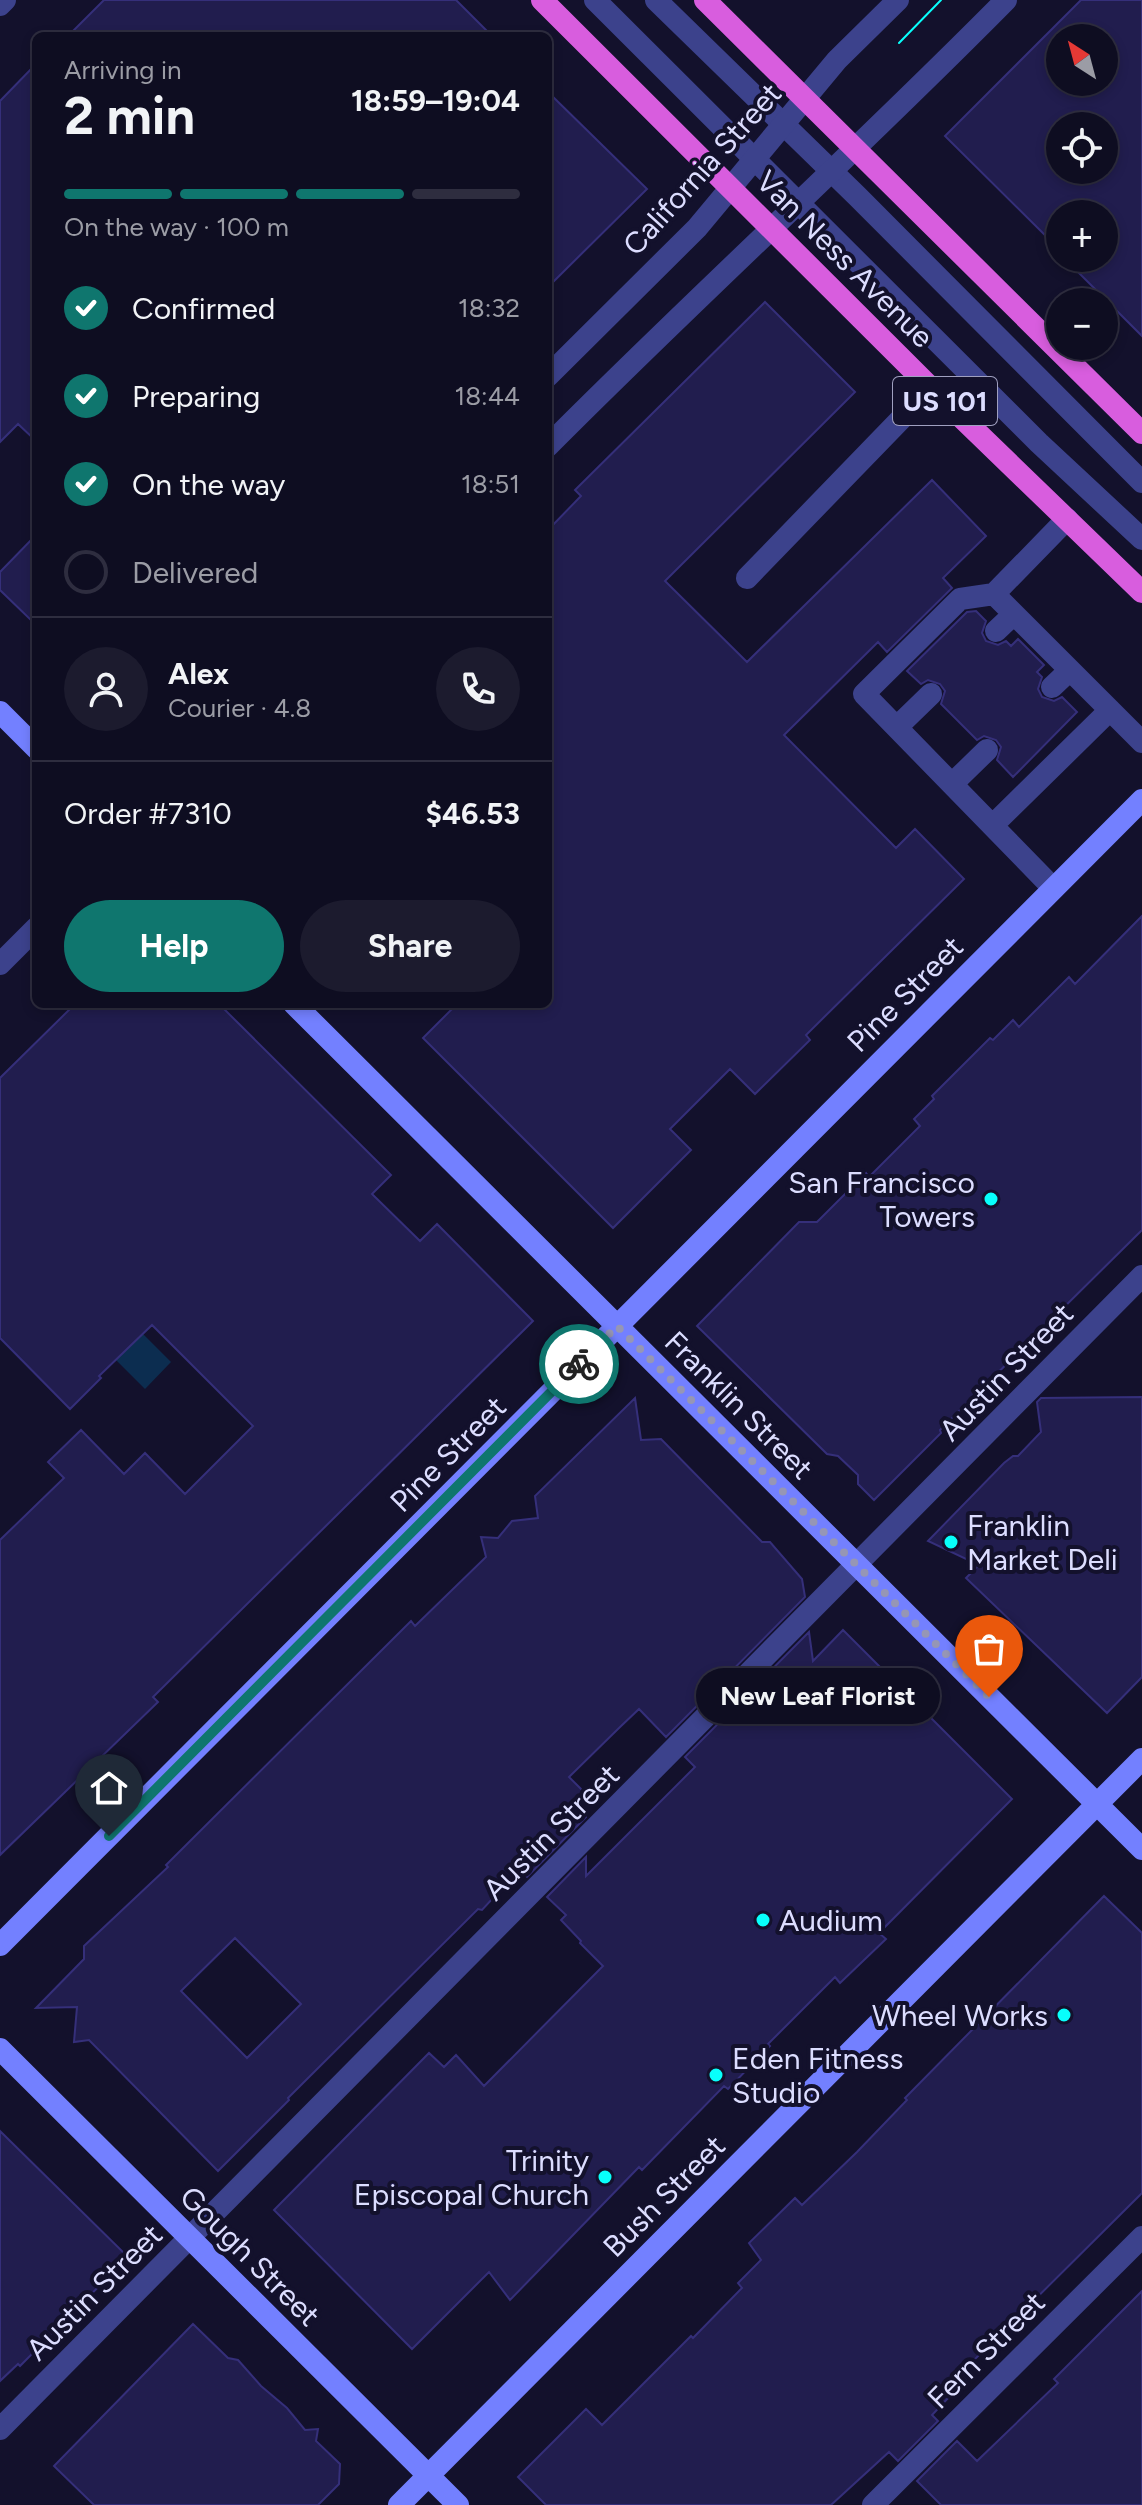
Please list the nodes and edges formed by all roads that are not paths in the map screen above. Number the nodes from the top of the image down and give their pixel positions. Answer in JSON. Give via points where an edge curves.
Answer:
{"nodes":[{"id":1,"x":5,"y":0,"type":"edge"},
{"id":2,"x":542,"y":0,"type":"edge"},
{"id":3,"x":595,"y":0,"type":"edge"},
{"id":4,"x":656,"y":0,"type":"edge"},
{"id":5,"x":705,"y":0,"type":"edge"},
{"id":6,"x":898,"y":0,"type":"edge"},
{"id":7,"x":1006,"y":0,"type":"edge"},
{"id":8,"x":0,"y":5,"type":"edge"},
{"id":9,"x":805,"y":99,"type":"junction"},
{"id":10,"x":783,"y":125,"type":"junction"},
{"id":11,"x":856,"y":149,"type":"junction"},
{"id":12,"x":754,"y":160,"type":"junction"},
{"id":13,"x":832,"y":172,"type":"junction"},
{"id":14,"x":731,"y":187,"type":"junction"},
{"id":15,"x":798,"y":203,"type":"junction"},
{"id":16,"x":771,"y":228,"type":"junction"},
{"id":17,"x":552,"y":372,"type":"edge"},
{"id":18,"x":931,"y":388,"type":"junction"},
{"id":19,"x":1142,"y":433,"type":"edge"},
{"id":20,"x":552,"y":442,"type":"edge"},
{"id":21,"x":1142,"y":482,"type":"edge"},
{"id":22,"x":1067,"y":519,"type":"junction"},
{"id":23,"x":1142,"y":539,"type":"edge"},
{"id":24,"x":747,"y":578,"type":"dead end"},
{"id":25,"x":1142,"y":592,"type":"edge"},
{"id":26,"x":994,"y":594,"type":"junction"},
{"id":27,"x":1014,"y":614,"type":"junction"},
{"id":28,"x":996,"y":631,"type":"dead end"},
{"id":29,"x":1070,"y":670,"type":"junction"},
{"id":30,"x":1052,"y":687,"type":"dead end"},
{"id":31,"x":931,"y":694,"type":"dead end"},
{"id":32,"x":1110,"y":710,"type":"junction"},
{"id":33,"x":0,"y":712,"type":"edge"},
{"id":34,"x":897,"y":727,"type":"junction"},
{"id":35,"x":1142,"y":742,"type":"edge"},
{"id":36,"x":32,"y":744,"type":"edge"},
{"id":37,"x":987,"y":750,"type":"dead end"},
{"id":38,"x":952,"y":784,"type":"junction"},
{"id":39,"x":1142,"y":800,"type":"edge"},
{"id":40,"x":993,"y":825,"type":"junction"},
{"id":41,"x":1053,"y":888,"type":"junction"},
{"id":42,"x":32,"y":932,"type":"edge"},
{"id":43,"x":0,"y":964,"type":"edge"},
{"id":44,"x":298,"y":1008,"type":"edge"},
{"id":45,"x":1142,"y":1276,"type":"edge"},
{"id":46,"x":617,"y":1326,"type":"junction"},
{"id":47,"x":858,"y":1566,"type":"junction"},
{"id":48,"x":1142,"y":1759,"type":"edge"},
{"id":49,"x":1097,"y":1804,"type":"junction"},
{"id":50,"x":1142,"y":1849,"type":"edge"},
{"id":51,"x":0,"y":1945,"type":"edge"},
{"id":52,"x":0,"y":2049,"type":"edge"},
{"id":53,"x":1142,"y":2237,"type":"edge"},
{"id":54,"x":189,"y":2238,"type":"junction"},
{"id":55,"x":0,"y":2429,"type":"edge"},
{"id":56,"x":428,"y":2476,"type":"junction"},
{"id":57,"x":399,"y":2505,"type":"edge"},
{"id":58,"x":458,"y":2505,"type":"edge"},
{"id":59,"x":873,"y":2505,"type":"edge"}],
"edges":[{"from":1,"to":8,"type":"street"},
{"from":2,"to":14,"type":"highway","name":"Van Ness Avenue","number":"US 101"},
{"from":3,"to":12,"type":"street"},
{"from":4,"to":10,"type":"street"},
{"from":5,"to":9,"type":"highway"},
{"from":6,"to":9,"type":"street","name":"California Street"},
{"from":7,"to":11,"type":"street"},
{"from":9,"to":10,"type":"street","name":"California Street"},
{"from":9,"to":11,"type":"highway"},
{"from":10,"to":12,"type":"street","name":"California Street"},
{"from":10,"to":13,"type":"street"},
{"from":11,"to":13,"type":"street"},
{"from":11,"to":19,"type":"highway"},
{"from":12,"to":14,"type":"street","name":"California Street"},
{"from":12,"to":15,"type":"street"},
{"from":13,"to":15,"type":"street"},
{"from":13,"to":21,"type":"street"},
{"from":14,"to":16,"type":"highway","name":"Van Ness Avenue","number":"US 101"},
{"from":14,"to":17,"type":"street","name":"California Street","via":[[697,228]]},
{"from":15,"to":16,"type":"street"},
{"from":15,"to":23,"type":"street"},
{"from":16,"to":18,"type":"highway","name":"Van Ness Avenue","number":"US 101"},
{"from":16,"to":20,"type":"street"},
{"from":18,"to":22,"type":"highway","name":"Van Ness Avenue","number":"US 101"},
{"from":18,"to":24,"type":"street"},
{"from":22,"to":25,"type":"highway","name":"Van Ness Avenue","number":"US 101"},
{"from":22,"to":26,"type":"street"},
{"from":26,"to":27,"type":"street"},
{"from":26,"to":34,"type":"street","via":[[960,599],[864,694]]},
{"from":27,"to":28,"type":"street"},
{"from":27,"to":29,"type":"street"},
{"from":29,"to":30,"type":"street"},
{"from":29,"to":32,"type":"street"},
{"from":31,"to":34,"type":"street"},
{"from":32,"to":35,"type":"street"},
{"from":32,"to":40,"type":"street"},
{"from":33,"to":36,"type":"main road"},
{"from":34,"to":38,"type":"street"},
{"from":37,"to":38,"type":"street"},
{"from":38,"to":40,"type":"street"},
{"from":39,"to":41,"type":"main road","name":"Pine Street"},
{"from":40,"to":41,"type":"street"},
{"from":41,"to":46,"type":"main road","name":"Pine Street"},
{"from":42,"to":43,"type":"street"},
{"from":44,"to":46,"type":"main road","name":"Franklin Street"},
{"from":45,"to":47,"type":"street","name":"Austin Street"},
{"from":46,"to":47,"type":"main road","name":"Franklin Street"},
{"from":46,"to":51,"type":"main road","name":"Pine Street"},
{"from":47,"to":49,"type":"main road","name":"Franklin Street"},
{"from":47,"to":54,"type":"street","name":"Austin Street"},
{"from":48,"to":49,"type":"main road","name":"Bush Street"},
{"from":49,"to":50,"type":"main road","name":"Franklin Street"},
{"from":49,"to":56,"type":"main road","name":"Bush Street"},
{"from":52,"to":54,"type":"main road","name":"Gough Street"},
{"from":53,"to":59,"type":"street","name":"Fern Street"},
{"from":54,"to":55,"type":"street","name":"Austin Street"},
{"from":54,"to":56,"type":"main road","name":"Gough Street"},
{"from":56,"to":57,"type":"main road","name":"Bush Street"},
{"from":56,"to":58,"type":"main road","name":"Gough Street"}]}
